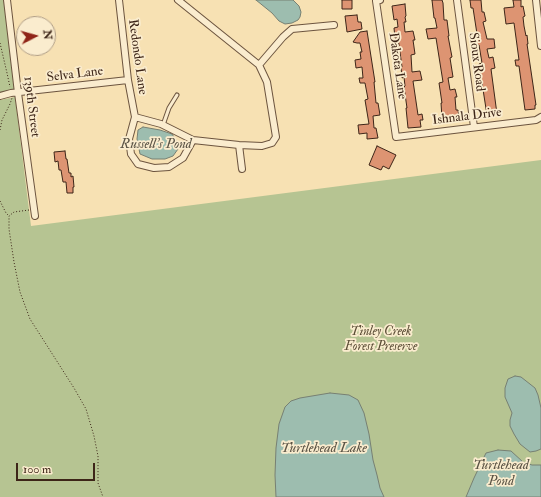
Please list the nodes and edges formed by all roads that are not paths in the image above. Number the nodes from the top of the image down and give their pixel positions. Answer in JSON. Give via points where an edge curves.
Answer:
{"nodes":[{"id":1,"x":7,"y":0,"type":"edge"},
{"id":2,"x":119,"y":0,"type":"edge"},
{"id":3,"x":178,"y":0,"type":"edge"},
{"id":4,"x":380,"y":0,"type":"edge"},
{"id":5,"x":457,"y":0,"type":"edge"},
{"id":6,"x":536,"y":0,"type":"edge"},
{"id":7,"x":334,"y":25,"type":"dead end"},
{"id":8,"x":541,"y":46,"type":"edge"},
{"id":9,"x":259,"y":65,"type":"junction"},
{"id":10,"x":128,"y":80,"type":"junction"},
{"id":11,"x":14,"y":93,"type":"junction"},
{"id":12,"x":176,"y":95,"type":"dead end"},
{"id":13,"x":0,"y":96,"type":"edge"},
{"id":14,"x":135,"y":117,"type":"junction"},
{"id":15,"x":541,"y":117,"type":"edge"},
{"id":16,"x":163,"y":124,"type":"junction"},
{"id":17,"x":474,"y":127,"type":"junction"},
{"id":18,"x":396,"y":137,"type":"joint"},
{"id":19,"x":193,"y":140,"type":"junction"},
{"id":20,"x":239,"y":145,"type":"junction"},
{"id":21,"x":242,"y":169,"type":"dead end"},
{"id":22,"x":35,"y":216,"type":"dead end"}],
"edges":[{"from":1,"to":11,"type":"street","name":"139th Street"},
{"from":2,"to":10,"type":"street","name":"Redondo Lane"},
{"from":3,"to":9,"type":"street"},
{"from":4,"to":18,"type":"street","name":"Dakota Lane","via":[[376,1]]},
{"from":5,"to":17,"type":"street","name":"Sioux Road"},
{"from":6,"to":8,"type":"street"},
{"from":7,"to":9,"type":"street","via":[[292,29]]},
{"from":9,"to":20,"type":"street","via":[[267,82],[276,137],[272,144]]},
{"from":10,"to":11,"type":"street","name":"Selva Lane"},
{"from":10,"to":14,"type":"street","name":"Redondo Lane"},
{"from":11,"to":13,"type":"street","name":"Selva Lane"},
{"from":11,"to":22,"type":"street","name":"139th Street"},
{"from":12,"to":16,"type":"lane"},
{"from":14,"to":16,"type":"street"},
{"from":14,"to":19,"type":"street","name":"Redondo Lane","via":[[129,139],[131,154],[138,164],[154,168],[169,167],[183,158]]},
{"from":15,"to":17,"type":"street","name":"Ishnala Drive","via":[[536,120]]},
{"from":16,"to":19,"type":"street"},
{"from":17,"to":18,"type":"street","name":"Ishnala Drive"},
{"from":19,"to":20,"type":"street"},
{"from":20,"to":21,"type":"street"}]}
